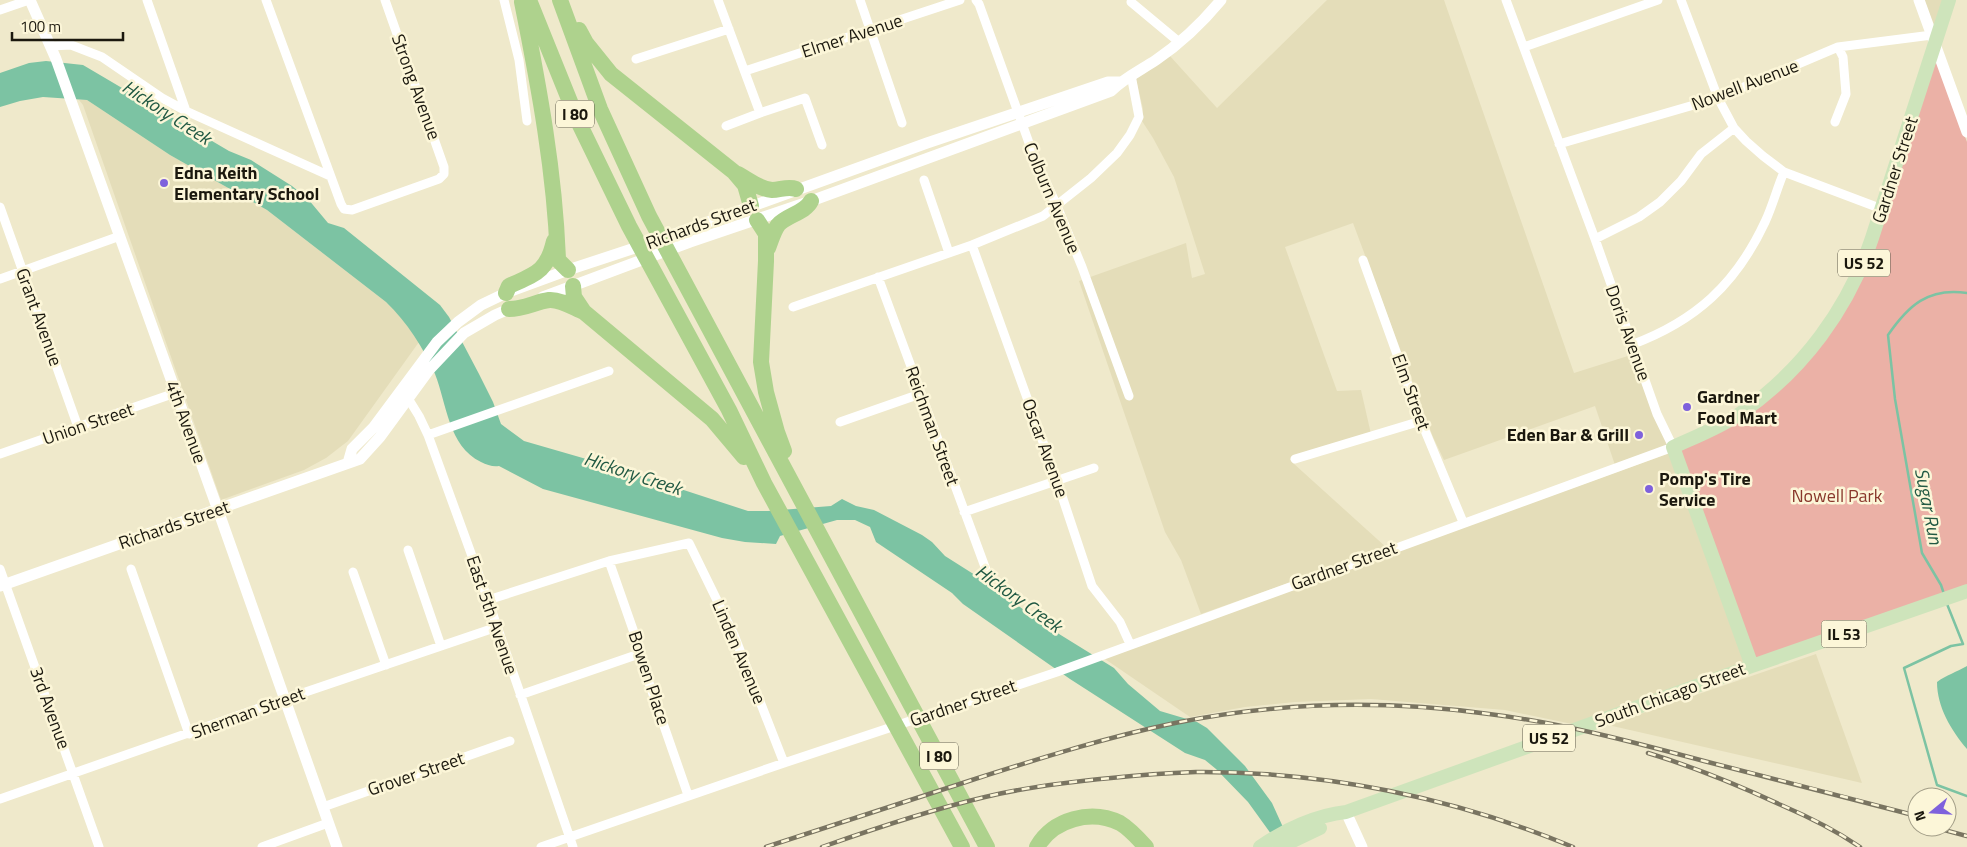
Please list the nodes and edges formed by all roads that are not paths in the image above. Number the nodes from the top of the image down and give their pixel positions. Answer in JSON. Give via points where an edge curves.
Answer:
{"nodes":[{"id":1,"x":30,"y":0,"type":"edge"},
{"id":2,"x":147,"y":0,"type":"edge"},
{"id":3,"x":266,"y":0,"type":"edge"},
{"id":4,"x":384,"y":0,"type":"edge"},
{"id":5,"x":504,"y":0,"type":"edge"},
{"id":6,"x":521,"y":0,"type":"edge"},
{"id":7,"x":529,"y":0,"type":"edge"},
{"id":8,"x":562,"y":0,"type":"edge"},
{"id":9,"x":718,"y":0,"type":"edge"},
{"id":10,"x":860,"y":0,"type":"edge"},
{"id":11,"x":960,"y":0,"type":"edge"},
{"id":12,"x":976,"y":0,"type":"edge"},
{"id":13,"x":1222,"y":0,"type":"edge"},
{"id":14,"x":1506,"y":0,"type":"edge"},
{"id":15,"x":1658,"y":0,"type":"edge"},
{"id":16,"x":1681,"y":0,"type":"edge"},
{"id":17,"x":1919,"y":0,"type":"edge"},
{"id":18,"x":1950,"y":0,"type":"edge"},
{"id":19,"x":1131,"y":2,"type":"dead end"},
{"id":20,"x":0,"y":10,"type":"edge"},
{"id":21,"x":729,"y":29,"type":"junction"},
{"id":22,"x":870,"y":30,"type":"junction"},
{"id":23,"x":1934,"y":40,"type":"junction"},
{"id":24,"x":1179,"y":42,"type":"junction"},
{"id":25,"x":51,"y":46,"type":"junction"},
{"id":26,"x":1524,"y":47,"type":"junction"},
{"id":27,"x":1838,"y":48,"type":"junction"},
{"id":28,"x":636,"y":59,"type":"dead end"},
{"id":29,"x":745,"y":71,"type":"junction"},
{"id":30,"x":1131,"y":75,"type":"junction"},
{"id":31,"x":1718,"y":98,"type":"junction"},
{"id":32,"x":186,"y":111,"type":"junction"},
{"id":33,"x":760,"y":113,"type":"junction"},
{"id":34,"x":1020,"y":118,"type":"junction"},
{"id":35,"x":527,"y":121,"type":"dead end"},
{"id":36,"x":1835,"y":122,"type":"dead end"},
{"id":37,"x":902,"y":123,"type":"dead end"},
{"id":38,"x":726,"y":126,"type":"dead end"},
{"id":39,"x":1734,"y":128,"type":"junction"},
{"id":40,"x":1967,"y":132,"type":"edge"},
{"id":41,"x":1559,"y":144,"type":"junction"},
{"id":42,"x":822,"y":145,"type":"dead end"},
{"id":43,"x":734,"y":172,"type":"junction"},
{"id":44,"x":1784,"y":172,"type":"junction"},
{"id":45,"x":330,"y":176,"type":"junction"},
{"id":46,"x":924,"y":180,"type":"dead end"},
{"id":47,"x":796,"y":190,"type":"junction"},
{"id":48,"x":811,"y":200,"type":"junction"},
{"id":49,"x":1057,"y":206,"type":"junction"},
{"id":50,"x":0,"y":207,"type":"edge"},
{"id":51,"x":1882,"y":209,"type":"junction"},
{"id":52,"x":754,"y":213,"type":"junction"},
{"id":53,"x":557,"y":227,"type":"junction"},
{"id":54,"x":120,"y":236,"type":"junction"},
{"id":55,"x":1595,"y":239,"type":"junction"},
{"id":56,"x":972,"y":245,"type":"junction"},
{"id":57,"x":766,"y":253,"type":"junction"},
{"id":58,"x":949,"y":253,"type":"junction"},
{"id":59,"x":1363,"y":260,"type":"dead end"},
{"id":60,"x":568,"y":270,"type":"junction"},
{"id":61,"x":22,"y":272,"type":"junction"},
{"id":62,"x":878,"y":278,"type":"junction"},
{"id":63,"x":0,"y":279,"type":"edge"},
{"id":64,"x":573,"y":286,"type":"junction"},
{"id":65,"x":508,"y":301,"type":"junction"},
{"id":66,"x":793,"y":307,"type":"dead end"},
{"id":67,"x":584,"y":312,"type":"junction"},
{"id":68,"x":1632,"y":345,"type":"junction"},
{"id":69,"x":425,"y":365,"type":"junction"},
{"id":70,"x":609,"y":371,"type":"dead end"},
{"id":71,"x":175,"y":393,"type":"junction"},
{"id":72,"x":405,"y":393,"type":"junction"},
{"id":73,"x":920,"y":394,"type":"junction"},
{"id":74,"x":1129,"y":396,"type":"dead end"},
{"id":75,"x":1420,"y":421,"type":"junction"},
{"id":76,"x":840,"y":422,"type":"dead end"},
{"id":77,"x":78,"y":427,"type":"junction"},
{"id":78,"x":428,"y":435,"type":"junction"},
{"id":79,"x":1673,"y":447,"type":"junction"},
{"id":80,"x":0,"y":454,"type":"edge"},
{"id":81,"x":1295,"y":459,"type":"dead end"},
{"id":82,"x":1094,"y":468,"type":"dead end"},
{"id":83,"x":791,"y":480,"type":"junction"},
{"id":84,"x":1057,"y":481,"type":"junction"},
{"id":85,"x":764,"y":483,"type":"junction"},
{"id":86,"x":218,"y":510,"type":"junction"},
{"id":87,"x":964,"y":512,"type":"junction"},
{"id":88,"x":1464,"y":522,"type":"junction"},
{"id":89,"x":408,"y":550,"type":"dead end"},
{"id":90,"x":610,"y":561,"type":"junction"},
{"id":91,"x":0,"y":569,"type":"edge"},
{"id":92,"x":132,"y":569,"type":"dead end"},
{"id":93,"x":353,"y":572,"type":"dead end"},
{"id":94,"x":988,"y":575,"type":"dead end"},
{"id":95,"x":3,"y":585,"type":"edge"},
{"id":96,"x":1967,"y":591,"type":"edge"},
{"id":97,"x":488,"y":600,"type":"junction"},
{"id":98,"x":497,"y":627,"type":"junction"},
{"id":99,"x":1130,"y":644,"type":"junction"},
{"id":100,"x":442,"y":646,"type":"junction"},
{"id":101,"x":639,"y":654,"type":"junction"},
{"id":102,"x":386,"y":665,"type":"junction"},
{"id":103,"x":1752,"y":666,"type":"junction"},
{"id":104,"x":520,"y":694,"type":"junction"},
{"id":105,"x":285,"y":699,"type":"junction"},
{"id":106,"x":189,"y":734,"type":"junction"},
{"id":107,"x":510,"y":741,"type":"dead end"},
{"id":108,"x":784,"y":763,"type":"junction"},
{"id":109,"x":73,"y":774,"type":"junction"},
{"id":110,"x":688,"y":796,"type":"junction"},
{"id":111,"x":0,"y":799,"type":"edge"},
{"id":112,"x":323,"y":807,"type":"junction"},
{"id":113,"x":1346,"y":812,"type":"junction"},
{"id":114,"x":328,"y":824,"type":"junction"},
{"id":115,"x":1306,"y":829,"type":"junction"},
{"id":116,"x":569,"y":837,"type":"junction"},
{"id":117,"x":958,"y":840,"type":"edge"},
{"id":118,"x":99,"y":847,"type":"edge"},
{"id":119,"x":262,"y":847,"type":"edge"},
{"id":120,"x":337,"y":847,"type":"edge"},
{"id":121,"x":541,"y":847,"type":"edge"},
{"id":122,"x":573,"y":847,"type":"edge"},
{"id":123,"x":987,"y":847,"type":"edge"},
{"id":124,"x":1037,"y":847,"type":"edge"},
{"id":125,"x":1146,"y":847,"type":"edge"},
{"id":126,"x":1260,"y":847,"type":"edge"},
{"id":127,"x":1280,"y":847,"type":"edge"},
{"id":128,"x":1362,"y":847,"type":"edge"}],
"edges":[{"from":1,"to":20,"type":"street"},
{"from":1,"to":25,"type":"street","name":"4th Avenue"},
{"from":2,"to":32,"type":"street"},
{"from":3,"to":45,"type":"street"},
{"from":4,"to":45,"type":"street","name":"Strong Avenue","via":[[444,174],[439,179],[352,210],[344,209]]},
{"from":5,"to":35,"type":"street","via":[[519,60]]},
{"from":6,"to":53,"type":"highway","via":[[540,91]]},
{"from":7,"to":85,"type":"highway","number":"I 80","via":[[577,119]]},
{"from":8,"to":43,"type":"highway","via":[[586,43],[611,74]]},
{"from":8,"to":83,"type":"highway","number":"I 80","via":[[600,109],[649,216]]},
{"from":9,"to":21,"type":"street"},
{"from":10,"to":22,"type":"street"},
{"from":11,"to":22,"type":"street","name":"Elmer Avenue"},
{"from":12,"to":34,"type":"street","name":"Colburn Avenue"},
{"from":13,"to":24,"type":"street","name":"Richards Street"},
{"from":14,"to":26,"type":"street","name":"Doris Avenue"},
{"from":15,"to":26,"type":"street"},
{"from":16,"to":31,"type":"street"},
{"from":17,"to":23,"type":"street"},
{"from":18,"to":23,"type":"main road","number":"US 52"},
{"from":19,"to":24,"type":"street"},
{"from":21,"to":28,"type":"street"},
{"from":21,"to":29,"type":"street"},
{"from":22,"to":29,"type":"street","name":"Elmer Avenue"},
{"from":22,"to":37,"type":"street"},
{"from":23,"to":27,"type":"street","name":"Nowell Avenue"},
{"from":23,"to":40,"type":"street"},
{"from":23,"to":51,"type":"main road","name":"Gardner Street","number":"US 52"},
{"from":24,"to":30,"type":"street","name":"Richards Street"},
{"from":25,"to":32,"type":"street","via":[[71,44],[102,57]]},
{"from":25,"to":54,"type":"street","name":"4th Avenue"},
{"from":26,"to":41,"type":"street","name":"Doris Avenue"},
{"from":27,"to":31,"type":"street","name":"Nowell Avenue"},
{"from":27,"to":36,"type":"street","via":[[1843,57],[1846,94]]},
{"from":29,"to":33,"type":"street"},
{"from":30,"to":34,"type":"street","name":"Richards Street","via":[[1111,90]]},
{"from":30,"to":49,"type":"street","via":[[1139,117],[1130,135],[1117,153]]},
{"from":31,"to":39,"type":"street"},
{"from":31,"to":41,"type":"street","name":"Nowell Avenue"},
{"from":32,"to":45,"type":"street"},
{"from":33,"to":38,"type":"street"},
{"from":33,"to":42,"type":"street","via":[[805,98]]},
{"from":34,"to":47,"type":"street","name":"Richards Street"},
{"from":34,"to":48,"type":"street","name":"Richards Street"},
{"from":34,"to":49,"type":"street","name":"Colburn Avenue"},
{"from":39,"to":44,"type":"street"},
{"from":39,"to":55,"type":"street","via":[[1701,154],[1660,202],[1639,217]]},
{"from":41,"to":55,"type":"street","name":"Doris Avenue"},
{"from":43,"to":47,"type":"highway","via":[[761,188]]},
{"from":43,"to":52,"type":"highway","via":[[746,185]]},
{"from":44,"to":51,"type":"street"},
{"from":44,"to":68,"type":"street","via":[[1766,220],[1732,278],[1685,320]]},
{"from":46,"to":58,"type":"street"},
{"from":47,"to":52,"type":"street","name":"Richards Street"},
{"from":48,"to":52,"type":"street","name":"Richards Street"},
{"from":48,"to":57,"type":"highway","via":[[804,209],[778,225]]},
{"from":49,"to":56,"type":"street","via":[[1043,216]]},
{"from":49,"to":74,"type":"street","name":"Colburn Avenue","via":[[1106,328]]},
{"from":50,"to":61,"type":"street","name":"Grant Avenue"},
{"from":51,"to":79,"type":"main road","name":"Gardner Street","number":"US 52","via":[[1864,263],[1848,294],[1803,359],[1740,414]]},
{"from":52,"to":57,"type":"highway","via":[[766,234]]},
{"from":52,"to":60,"type":"street","name":"Richards Street"},
{"from":52,"to":64,"type":"street","name":"Richards Street","via":[[690,242]]},
{"from":53,"to":60,"type":"highway","via":[[558,260]]},
{"from":53,"to":65,"type":"highway","via":[[551,255],[541,270],[509,286]]},
{"from":54,"to":61,"type":"street"},
{"from":54,"to":71,"type":"street","name":"4th Avenue"},
{"from":55,"to":68,"type":"street","name":"Doris Avenue"},
{"from":56,"to":58,"type":"street"},
{"from":56,"to":84,"type":"street","name":"Oscar Avenue"},
{"from":57,"to":83,"type":"highway","via":[[761,362],[777,432],[790,464]]},
{"from":58,"to":62,"type":"street"},
{"from":59,"to":75,"type":"street","name":"Elm Street"},
{"from":60,"to":64,"type":"street"},
{"from":60,"to":65,"type":"street","name":"Richards Street"},
{"from":61,"to":63,"type":"street"},
{"from":61,"to":77,"type":"street","name":"Grant Avenue"},
{"from":62,"to":66,"type":"street"},
{"from":62,"to":73,"type":"street","name":"Reichman Street"},
{"from":64,"to":65,"type":"street","name":"Richards Street"},
{"from":64,"to":67,"type":"highway","via":[[574,297]]},
{"from":65,"to":67,"type":"highway","via":[[520,309],[550,300],[558,301]]},
{"from":65,"to":69,"type":"street","name":"Richards Street"},
{"from":65,"to":69,"type":"street","name":"Richards Street","via":[[480,305],[458,322]]},
{"from":67,"to":85,"type":"highway","via":[[712,419]]},
{"from":68,"to":79,"type":"street","name":"Doris Avenue","via":[[1657,414]]},
{"from":69,"to":72,"type":"street","name":"Richards Street"},
{"from":70,"to":78,"type":"street"},
{"from":71,"to":77,"type":"street","name":"Union Street"},
{"from":71,"to":86,"type":"street","name":"4th Avenue"},
{"from":72,"to":78,"type":"street","name":"East 5th Avenue"},
{"from":72,"to":86,"type":"street","name":"Richards Street","via":[[380,437],[360,459]]},
{"from":73,"to":76,"type":"street"},
{"from":73,"to":87,"type":"street","name":"Reichman Street"},
{"from":75,"to":81,"type":"street"},
{"from":75,"to":88,"type":"street","name":"Elm Street"},
{"from":77,"to":80,"type":"street","name":"Union Street"},
{"from":78,"to":97,"type":"street","name":"East 5th Avenue"},
{"from":79,"to":88,"type":"street","name":"Gardner Street"},
{"from":79,"to":103,"type":"main road","name":"Doris Avenue"},
{"from":82,"to":84,"type":"street"},
{"from":83,"to":123,"type":"highway","number":"I 80"},
{"from":84,"to":87,"type":"street"},
{"from":84,"to":99,"type":"street","name":"Oscar Avenue","via":[[1092,586],[1120,622]]},
{"from":85,"to":117,"type":"highway","number":"I 80"},
{"from":86,"to":95,"type":"street","name":"Richards Street"},
{"from":86,"to":105,"type":"street","name":"4th Avenue"},
{"from":87,"to":94,"type":"street","name":"Reichman Street"},
{"from":88,"to":99,"type":"street","name":"Gardner Street"},
{"from":89,"to":100,"type":"street"},
{"from":90,"to":97,"type":"street"},
{"from":90,"to":101,"type":"street","name":"Bowen Place","via":[[638,641]]},
{"from":90,"to":108,"type":"street","name":"Linden Avenue","via":[[689,542],[734,635]]},
{"from":91,"to":95,"type":"street","name":"3rd Avenue"},
{"from":92,"to":106,"type":"street"},
{"from":93,"to":102,"type":"street"},
{"from":95,"to":109,"type":"street","name":"3rd Avenue"},
{"from":96,"to":103,"type":"main road","name":"South Chicago Street","number":"IL 53"},
{"from":97,"to":98,"type":"street","name":"East 5th Avenue"},
{"from":98,"to":100,"type":"street","name":"Sherman Street"},
{"from":98,"to":104,"type":"street","name":"East 5th Avenue"},
{"from":99,"to":108,"type":"street","name":"Gardner Street","via":[[1057,672]]},
{"from":100,"to":102,"type":"street","name":"Sherman Street"},
{"from":101,"to":104,"type":"street"},
{"from":101,"to":110,"type":"street","name":"Bowen Place"},
{"from":102,"to":105,"type":"street","name":"Sherman Street"},
{"from":103,"to":113,"type":"main road","name":"South Chicago Street","number":"US 52"},
{"from":104,"to":116,"type":"street","name":"East 5th Avenue"},
{"from":105,"to":106,"type":"street","name":"Sherman Street"},
{"from":105,"to":112,"type":"street","name":"4th Avenue"},
{"from":106,"to":109,"type":"street","name":"Sherman Street"},
{"from":107,"to":112,"type":"street","name":"Grover Street"},
{"from":108,"to":110,"type":"street","name":"Gardner Street"},
{"from":109,"to":111,"type":"street","name":"Sherman Street"},
{"from":109,"to":118,"type":"street","name":"3rd Avenue"},
{"from":110,"to":116,"type":"street","name":"Gardner Street"},
{"from":112,"to":114,"type":"street","name":"4th Avenue"},
{"from":113,"to":115,"type":"main road","name":"South Chicago Street","number":"US 52","via":[[1331,814]]},
{"from":113,"to":128,"type":"street"},
{"from":114,"to":119,"type":"street"},
{"from":114,"to":120,"type":"street","name":"4th Avenue"},
{"from":115,"to":126,"type":"main road","name":"South Chicago Street","number":"US 52","via":[[1272,838]]},
{"from":115,"to":127,"type":"main road","name":"South Chicago Street","number":"US 52"},
{"from":116,"to":121,"type":"street","name":"Gardner Street"},
{"from":116,"to":122,"type":"street","name":"East 5th Avenue"},
{"from":124,"to":125,"type":"highway","via":[[1051,830],[1068,820],[1087,817],[1119,823]]}]}
